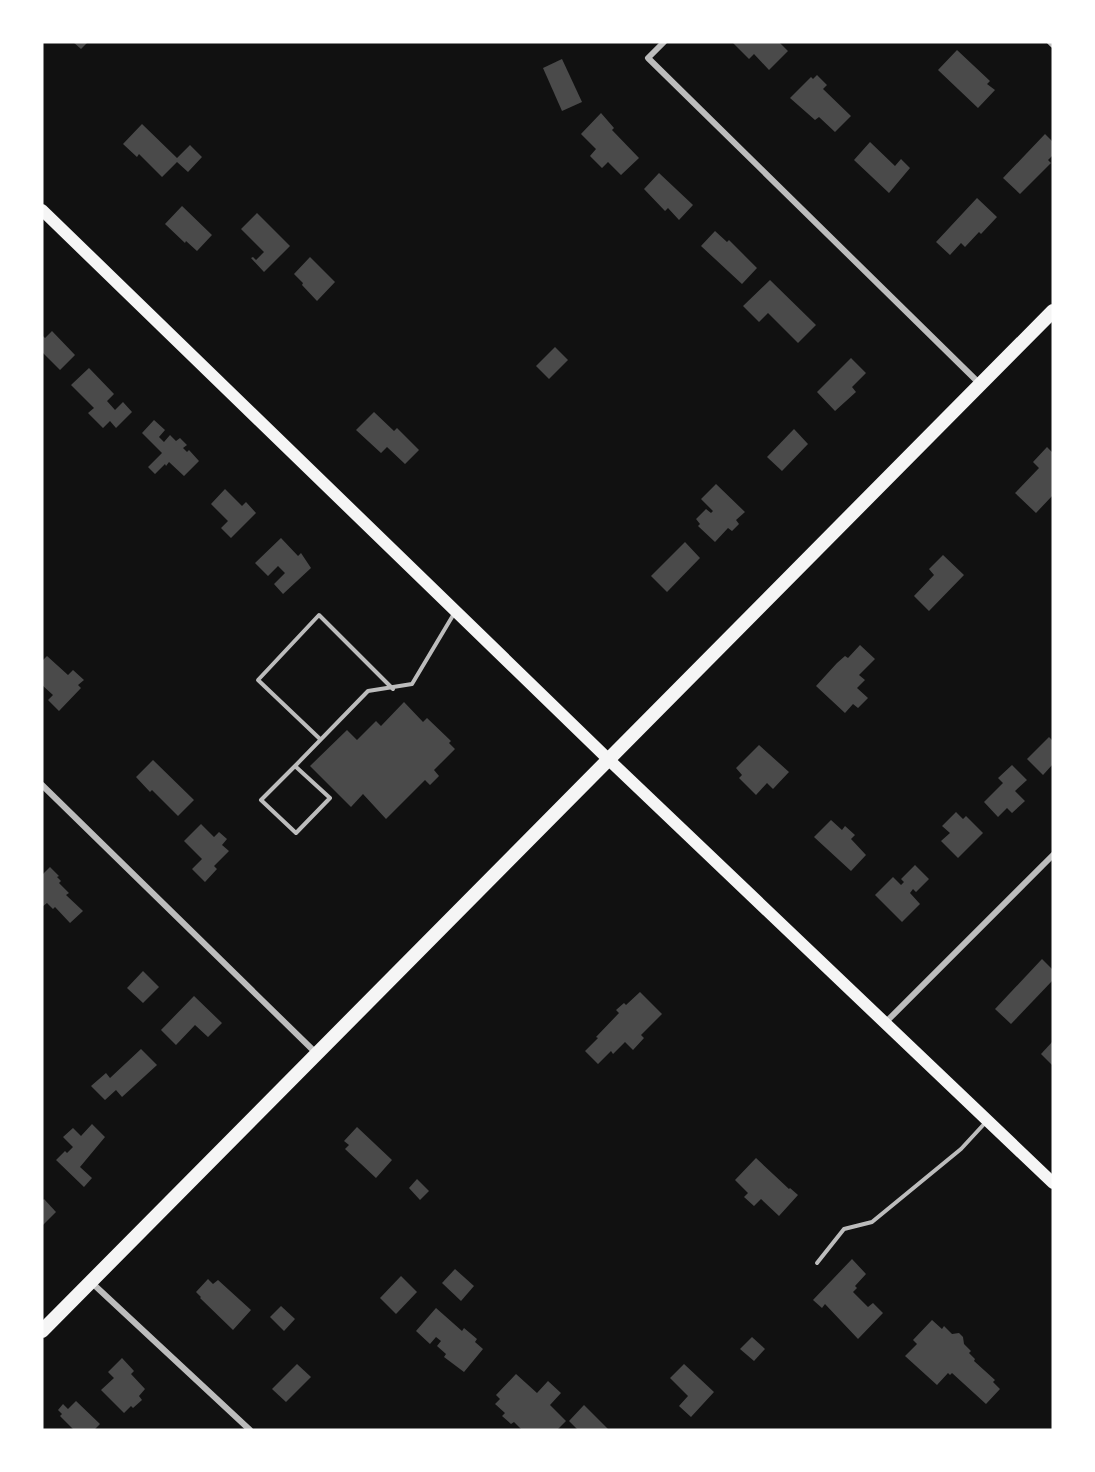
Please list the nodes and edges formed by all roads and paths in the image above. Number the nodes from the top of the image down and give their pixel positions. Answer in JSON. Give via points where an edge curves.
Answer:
{"nodes":[{"id":1,"x":664,"y":42,"type":"edge"},
{"id":2,"x":1050,"y":42,"type":"edge"},
{"id":3,"x":1053,"y":45,"type":"edge"},
{"id":4,"x":42,"y":210,"type":"edge"},
{"id":5,"x":1053,"y":311,"type":"edge"},
{"id":6,"x":981,"y":384,"type":"junction"},
{"id":7,"x":455,"y":611,"type":"junction"},
{"id":8,"x":393,"y":688,"type":"junction"},
{"id":9,"x":320,"y":740,"type":"junction"},
{"id":10,"x":608,"y":759,"type":"junction"},
{"id":11,"x":295,"y":766,"type":"junction"},
{"id":12,"x":42,"y":785,"type":"edge"},
{"id":13,"x":1053,"y":855,"type":"edge"},
{"id":14,"x":885,"y":1023,"type":"junction"},
{"id":15,"x":316,"y":1054,"type":"junction"},
{"id":16,"x":988,"y":1120,"type":"junction"},
{"id":17,"x":1053,"y":1183,"type":"edge"},
{"id":18,"x":818,"y":1263,"type":"dead end"},
{"id":19,"x":91,"y":1281,"type":"junction"},
{"id":20,"x":43,"y":1328,"type":"edge"},
{"id":21,"x":250,"y":1430,"type":"edge"}],
"edges":[{"from":1,"to":6,"type":"street","via":[[648,58]]},
{"from":2,"to":3,"type":"street"},
{"from":4,"to":7,"type":"main road"},
{"from":5,"to":6,"type":"main road"},
{"from":6,"to":10,"type":"main road"},
{"from":7,"to":8,"type":"lane","via":[[412,684]]},
{"from":7,"to":10,"type":"main road"},
{"from":8,"to":9,"type":"lane","via":[[368,692]]},
{"from":8,"to":9,"type":"lane","via":[[319,615],[258,680]]},
{"from":9,"to":11,"type":"lane"},
{"from":10,"to":14,"type":"main road"},
{"from":10,"to":15,"type":"main road"},
{"from":11,"to":11,"type":"lane","via":[[330,798],[296,833],[261,800]]},
{"from":12,"to":15,"type":"street"},
{"from":13,"to":14,"type":"street"},
{"from":14,"to":16,"type":"main road"},
{"from":15,"to":19,"type":"main road"},
{"from":16,"to":17,"type":"main road"},
{"from":16,"to":18,"type":"lane","via":[[961,1149],[872,1222],[844,1229]]},
{"from":19,"to":20,"type":"main road"},
{"from":19,"to":21,"type":"street"}]}
